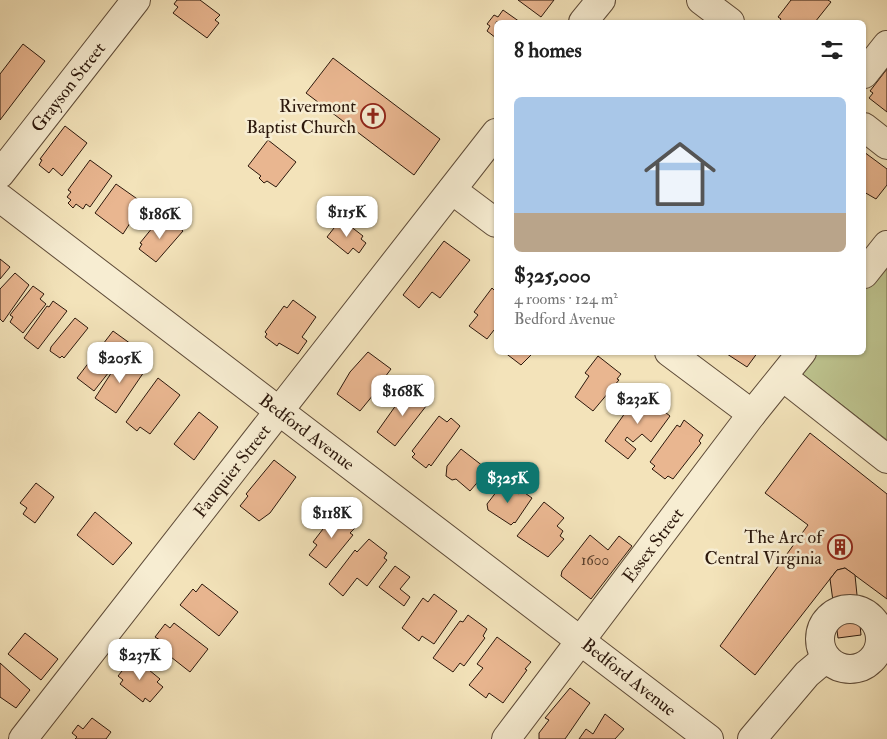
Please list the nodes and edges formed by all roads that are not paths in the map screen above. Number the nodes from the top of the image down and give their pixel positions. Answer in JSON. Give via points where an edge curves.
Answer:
{"nodes":[{"id":1,"x":136,"y":0,"type":"edge"},
{"id":2,"x":600,"y":0,"type":"edge"},
{"id":3,"x":701,"y":0,"type":"edge"},
{"id":4,"x":585,"y":20,"type":"edge"},
{"id":5,"x":727,"y":20,"type":"edge"},
{"id":6,"x":887,"y":45,"type":"edge"},
{"id":7,"x":866,"y":71,"type":"edge"},
{"id":8,"x":866,"y":129,"type":"edge"},
{"id":9,"x":494,"y":136,"type":"edge"},
{"id":10,"x":887,"y":145,"type":"edge"},
{"id":11,"x":0,"y":174,"type":"edge"},
{"id":12,"x":452,"y":190,"type":"junction"},
{"id":13,"x":0,"y":198,"type":"edge"},
{"id":14,"x":494,"y":222,"type":"edge"},
{"id":15,"x":887,"y":245,"type":"edge"},
{"id":16,"x":866,"y":271,"type":"edge"},
{"id":17,"x":673,"y":355,"type":"edge"},
{"id":18,"x":800,"y":355,"type":"edge"},
{"id":19,"x":783,"y":377,"type":"junction"},
{"id":20,"x":279,"y":411,"type":"junction"},
{"id":21,"x":752,"y":414,"type":"junction"},
{"id":22,"x":887,"y":459,"type":"edge"},
{"id":23,"x":884,"y":634,"type":"edge"},
{"id":24,"x":581,"y":640,"type":"junction"},
{"id":25,"x":826,"y":658,"type":"junction"},
{"id":26,"x":23,"y":739,"type":"edge"},
{"id":27,"x":506,"y":739,"type":"edge"},
{"id":28,"x":709,"y":739,"type":"edge"},
{"id":29,"x":752,"y":739,"type":"edge"}],
"edges":[{"from":1,"to":11,"type":"street","name":"Grayson Street"},
{"from":2,"to":4,"type":"street"},
{"from":3,"to":5,"type":"street"},
{"from":6,"to":7,"type":"street"},
{"from":8,"to":10,"type":"street"},
{"from":9,"to":12,"type":"street","name":"Fauquier Street"},
{"from":12,"to":14,"type":"street"},
{"from":12,"to":20,"type":"street","name":"Fauquier Street"},
{"from":13,"to":20,"type":"street","name":"Bedford Avenue"},
{"from":15,"to":16,"type":"street"},
{"from":17,"to":21,"type":"street"},
{"from":18,"to":19,"type":"street","name":"Essex Street"},
{"from":19,"to":21,"type":"street","name":"Essex Street"},
{"from":19,"to":22,"type":"street"},
{"from":20,"to":24,"type":"street","name":"Bedford Avenue"},
{"from":20,"to":26,"type":"street","name":"Fauquier Street"},
{"from":21,"to":24,"type":"street","name":"Essex Street"},
{"from":23,"to":25,"type":"street","via":[[877,654],[862,668],[842,668]]},
{"from":23,"to":25,"type":"street","via":[[877,623],[861,610],[851,608],[832,614],[819,639]]},
{"from":24,"to":27,"type":"street","name":"Essex Street"},
{"from":24,"to":28,"type":"street","name":"Bedford Avenue"},
{"from":25,"to":29,"type":"street","via":[[807,674]]}]}
